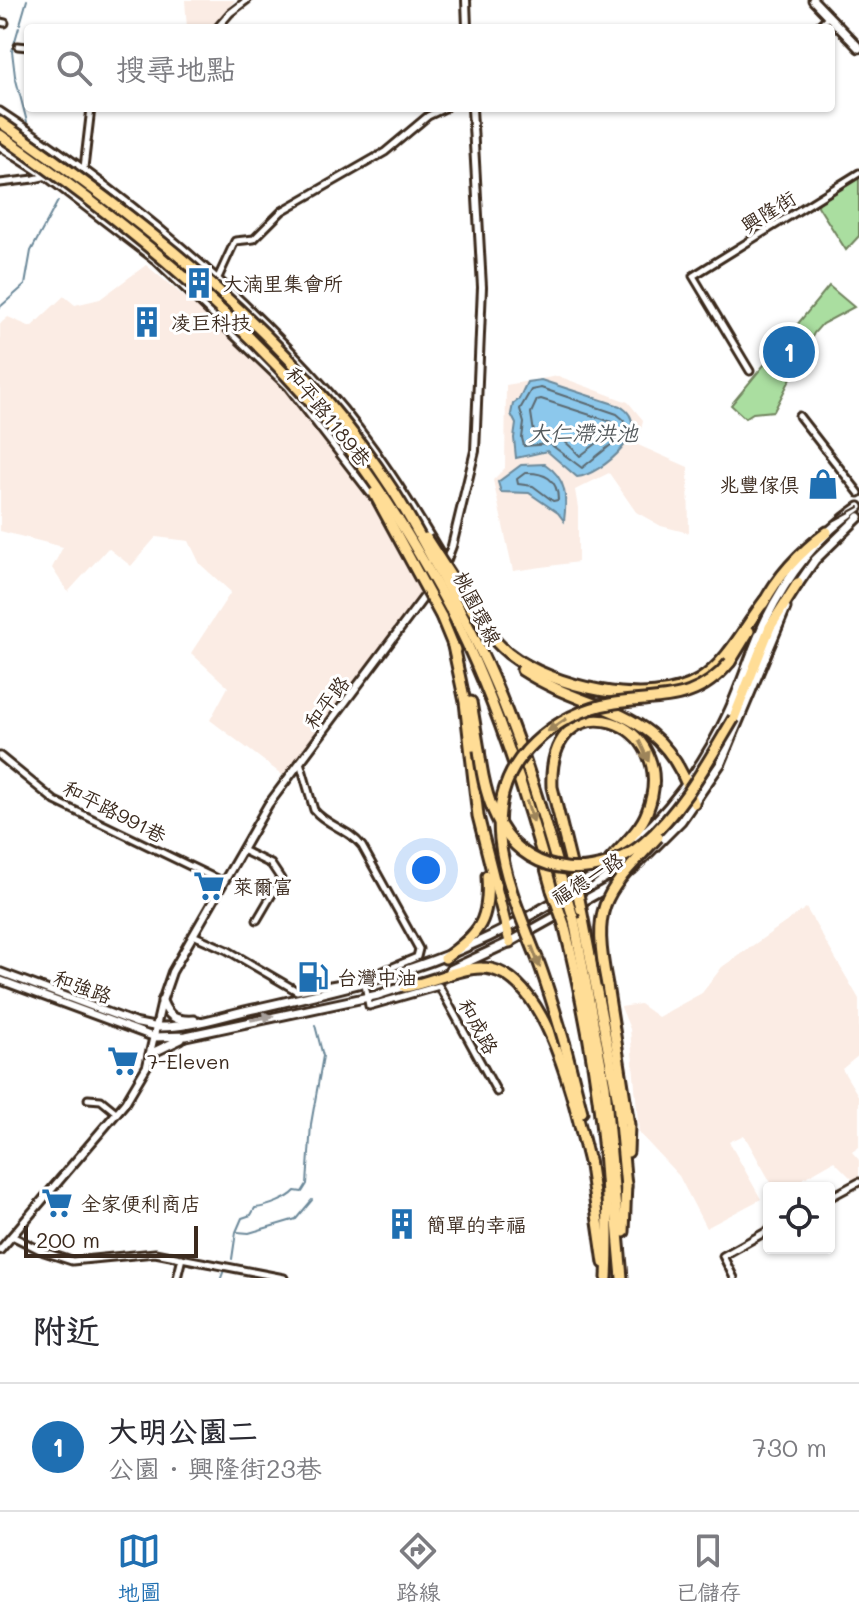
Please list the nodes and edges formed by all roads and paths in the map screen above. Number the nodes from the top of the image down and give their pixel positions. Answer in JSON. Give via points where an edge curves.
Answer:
{"nodes":[{"id":1,"x":247,"y":0,"type":"edge"},
{"id":2,"x":466,"y":0,"type":"edge"},
{"id":3,"x":813,"y":0,"type":"edge"},
{"id":4,"x":829,"y":16,"type":"junction"},
{"id":5,"x":220,"y":24,"type":"edge"},
{"id":6,"x":467,"y":24,"type":"edge"},
{"id":7,"x":820,"y":24,"type":"edge"},
{"id":8,"x":18,"y":46,"type":"dead end"},
{"id":9,"x":24,"y":47,"type":"edge"},
{"id":10,"x":859,"y":48,"type":"edge"},
{"id":11,"x":0,"y":111,"type":"edge"},
{"id":12,"x":91,"y":112,"type":"edge"},
{"id":13,"x":436,"y":112,"type":"edge"},
{"id":14,"x":472,"y":112,"type":"edge"},
{"id":15,"x":0,"y":122,"type":"edge"},
{"id":16,"x":0,"y":135,"type":"edge"},
{"id":17,"x":0,"y":147,"type":"edge"},
{"id":18,"x":84,"y":168,"type":"junction"},
{"id":19,"x":859,"y":173,"type":"edge"},
{"id":20,"x":45,"y":176,"type":"junction"},
{"id":21,"x":0,"y":183,"type":"edge"},
{"id":22,"x":151,"y":220,"type":"junction"},
{"id":23,"x":135,"y":245,"type":"junction"},
{"id":24,"x":217,"y":280,"type":"junction"},
{"id":25,"x":750,"y":371,"type":"dead end"},
{"id":26,"x":799,"y":416,"type":"dead end"},
{"id":27,"x":354,"y":455,"type":"junction"},
{"id":28,"x":859,"y":493,"type":"edge"},
{"id":29,"x":859,"y":507,"type":"edge"},
{"id":30,"x":859,"y":517,"type":"edge"},
{"id":31,"x":827,"y":532,"type":"junction"},
{"id":32,"x":447,"y":563,"type":"junction"},
{"id":33,"x":798,"y":583,"type":"junction"},
{"id":34,"x":429,"y":592,"type":"junction"},
{"id":35,"x":765,"y":600,"type":"junction"},
{"id":36,"x":457,"y":605,"type":"junction"},
{"id":37,"x":453,"y":646,"type":"junction"},
{"id":38,"x":734,"y":718,"type":"junction"},
{"id":39,"x":0,"y":756,"type":"edge"},
{"id":40,"x":300,"y":761,"type":"junction"},
{"id":41,"x":696,"y":768,"type":"junction"},
{"id":42,"x":687,"y":781,"type":"junction"},
{"id":43,"x":708,"y":783,"type":"junction"},
{"id":44,"x":694,"y":803,"type":"junction"},
{"id":45,"x":484,"y":844,"type":"junction"},
{"id":46,"x":242,"y":850,"type":"junction"},
{"id":47,"x":610,"y":860,"type":"junction"},
{"id":48,"x":223,"y":882,"type":"junction"},
{"id":49,"x":257,"y":920,"type":"dead end"},
{"id":50,"x":569,"y":922,"type":"junction"},
{"id":51,"x":505,"y":930,"type":"junction"},
{"id":52,"x":193,"y":935,"type":"junction"},
{"id":53,"x":510,"y":942,"type":"junction"},
{"id":54,"x":445,"y":958,"type":"junction"},
{"id":55,"x":0,"y":972,"type":"edge"},
{"id":56,"x":0,"y":980,"type":"edge"},
{"id":57,"x":364,"y":982,"type":"junction"},
{"id":58,"x":405,"y":987,"type":"junction"},
{"id":59,"x":367,"y":997,"type":"junction"},
{"id":60,"x":162,"y":1001,"type":"junction"},
{"id":61,"x":232,"y":1014,"type":"junction"},
{"id":62,"x":156,"y":1027,"type":"junction"},
{"id":63,"x":186,"y":1036,"type":"junction"},
{"id":64,"x":154,"y":1037,"type":"junction"},
{"id":65,"x":150,"y":1054,"type":"junction"},
{"id":66,"x":497,"y":1092,"type":"dead end"},
{"id":67,"x":88,"y":1099,"type":"dead end"},
{"id":68,"x":117,"y":1113,"type":"junction"},
{"id":69,"x":589,"y":1162,"type":"junction"},
{"id":70,"x":859,"y":1182,"type":"edge"},
{"id":71,"x":626,"y":1187,"type":"junction"},
{"id":72,"x":835,"y":1195,"type":"edge"},
{"id":73,"x":763,"y":1233,"type":"edge"},
{"id":74,"x":12,"y":1236,"type":"junction"},
{"id":75,"x":0,"y":1250,"type":"edge"},
{"id":76,"x":182,"y":1258,"type":"junction"},
{"id":77,"x":622,"y":1263,"type":"junction"},
{"id":78,"x":177,"y":1278,"type":"edge"},
{"id":79,"x":284,"y":1278,"type":"edge"},
{"id":80,"x":606,"y":1278,"type":"edge"},
{"id":81,"x":622,"y":1278,"type":"edge"},
{"id":82,"x":734,"y":1278,"type":"edge"}],
"edges":[{"from":1,"to":5,"type":"street"},
{"from":2,"to":6,"type":"street"},
{"from":3,"to":4,"type":"main road"},
{"from":4,"to":7,"type":"street"},
{"from":4,"to":10,"type":"main road"},
{"from":8,"to":9,"type":"street"},
{"from":11,"to":18,"type":"street","name":"和平路1189巷"},
{"from":12,"to":18,"type":"street"},
{"from":13,"to":24,"type":"street","via":[[385,152],[282,211],[254,239],[235,241]]},
{"from":14,"to":32,"type":"street","name":"和平路","via":[[482,287],[475,451]]},
{"from":15,"to":36,"type":"highway","bridge":true,"via":[[90,185],[271,342],[323,397],[392,489],[442,560]]},
{"from":16,"to":27,"type":"highway","name":"桃園環線","bridge":true,"via":[[83,194],[204,294],[263,349]]},
{"from":17,"to":20,"type":"street","name":"和平路1189巷"},
{"from":18,"to":20,"type":"street"},
{"from":18,"to":22,"type":"street","name":"和平路1189巷"},
{"from":19,"to":25,"type":"street","name":"興隆街","via":[[693,276]]},
{"from":20,"to":21,"type":"street"},
{"from":20,"to":23,"type":"street","name":"和平路1189巷"},
{"from":22,"to":23,"type":"street"},
{"from":22,"to":24,"type":"street","name":"和平路1189巷"},
{"from":23,"to":34,"type":"street","name":"和平路1189巷","via":[[288,387],[369,491]]},
{"from":24,"to":32,"type":"street","name":"和平路1189巷","via":[[330,393],[405,493]]},
{"from":26,"to":28,"type":"street"},
{"from":27,"to":36,"type":"highway","name":"桃園環線","bridge":true},
{"from":27,"to":37,"type":"highway","bridge":true},
{"from":29,"to":31,"type":"main road","name":"福德一路"},
{"from":30,"to":33,"type":"main road","name":"福德一路"},
{"from":31,"to":35,"type":"highway","via":[[789,566]]},
{"from":31,"to":41,"type":"main road","name":"福德一路","via":[[766,619],[727,715]]},
{"from":32,"to":34,"type":"street","name":"和平路"},
{"from":33,"to":38,"type":"highway","via":[[770,627]]},
{"from":33,"to":43,"type":"main road","name":"福德一路"},
{"from":34,"to":40,"type":"street","name":"和平路"},
{"from":35,"to":36,"type":"highway","via":[[709,673],[686,687],[643,693],[586,689],[532,669]]},
{"from":35,"to":69,"type":"highway","one_way":true,"bridge":true,"via":[[717,678],[675,698],[614,703],[560,721],[519,760],[505,788],[499,822],[504,871],[565,1045],[580,1097]]},
{"from":36,"to":42,"type":"highway","via":[[531,676],[647,728],[674,756]]},
{"from":36,"to":50,"type":"highway","name":"桃園環線","one_way":true,"bridge":true,"via":[[552,890]]},
{"from":36,"to":50,"type":"highway","name":"桃園環線","bridge":true,"via":[[477,640],[523,754]]},
{"from":37,"to":38,"type":"highway","bridge":true,"via":[[467,683],[493,811],[522,851],[542,864],[595,868],[620,860],[644,843],[699,776]]},
{"from":37,"to":45,"type":"highway"},
{"from":38,"to":71,"type":"highway","bridge":true,"via":[[707,774],[673,821],[615,882],[604,906],[599,938],[629,1125]]},
{"from":39,"to":48,"type":"street","name":"和平路991巷","via":[[55,801]]},
{"from":40,"to":46,"type":"street","name":"和平路"},
{"from":40,"to":57,"type":"street","via":[[314,810],[353,834],[419,949],[417,957]]},
{"from":41,"to":42,"type":"main road","name":"福德一路"},
{"from":41,"to":43,"type":"main road","via":[[694,779]]},
{"from":42,"to":44,"type":"highway"},
{"from":42,"to":47,"type":"main road","name":"福德一路"},
{"from":43,"to":44,"type":"main road","name":"福德一路"},
{"from":44,"to":53,"type":"main road","name":"福德一路","via":[[651,853],[613,885]]},
{"from":45,"to":51,"type":"highway"},
{"from":45,"to":54,"type":"highway","via":[[484,920],[478,932]]},
{"from":46,"to":48,"type":"street","name":"和平路"},
{"from":46,"to":49,"type":"street","via":[[271,864],[281,879]]},
{"from":47,"to":51,"type":"main road","name":"福德一路","via":[[586,882]]},
{"from":71,"to":47,"type":"highway","one_way":true,"bridge":true,"via":[[618,1101],[551,774],[562,741],[591,720],[627,728],[642,743],[651,768],[646,815]]},
{"from":48,"to":52,"type":"street","name":"和平路"},
{"from":50,"to":77,"type":"highway","name":"桃園環線","via":[[603,1072]]},
{"from":50,"to":80,"type":"highway","name":"桃園環線","via":[[601,1135],[609,1238]]},
{"from":51,"to":53,"type":"highway"},
{"from":51,"to":54,"type":"main road","name":"福德一路"},
{"from":52,"to":57,"type":"street","via":[[297,991]]},
{"from":52,"to":60,"type":"street","name":"和平路"},
{"from":53,"to":58,"type":"main road","name":"福德一路"},
{"from":54,"to":57,"type":"main road","name":"福德一路"},
{"from":55,"to":62,"type":"street","name":"和強路"},
{"from":56,"to":64,"type":"street","name":"和強路"},
{"from":57,"to":59,"type":"street"},
{"from":57,"to":61,"type":"main road","name":"福德一路"},
{"from":58,"to":59,"type":"main road","name":"福德一路"},
{"from":58,"to":69,"type":"highway","via":[[483,968],[514,980],[553,1041]]},
{"from":63,"to":59,"type":"main road","name":"福德一路","one_way":true},
{"from":59,"to":66,"type":"street","name":"和成路","via":[[369,1006],[439,986]]},
{"from":60,"to":61,"type":"main road","via":[[167,1013],[179,1020]]},
{"from":60,"to":62,"type":"street","name":"和平路"},
{"from":61,"to":62,"type":"main road","name":"福德一路","via":[[194,1025]]},
{"from":62,"to":64,"type":"street","name":"和平路"},
{"from":63,"to":64,"type":"main road","name":"福德一路"},
{"from":63,"to":65,"type":"main road"},
{"from":64,"to":65,"type":"street","name":"和平路"},
{"from":65,"to":68,"type":"street","name":"和平路","via":[[138,1084]]},
{"from":67,"to":68,"type":"street","via":[[101,1100]]},
{"from":68,"to":74,"type":"street","name":"和平路"},
{"from":69,"to":80,"type":"highway"},
{"from":70,"to":72,"type":"street"},
{"from":71,"to":77,"type":"highway"},
{"from":73,"to":82,"type":"street","via":[[723,1256]]},
{"from":74,"to":75,"type":"street","name":"和平路"},
{"from":74,"to":76,"type":"street","via":[[72,1261],[140,1253]]},
{"from":76,"to":78,"type":"street"},
{"from":76,"to":79,"type":"street"},
{"from":77,"to":81,"type":"highway","name":"桃園環線"}]}
